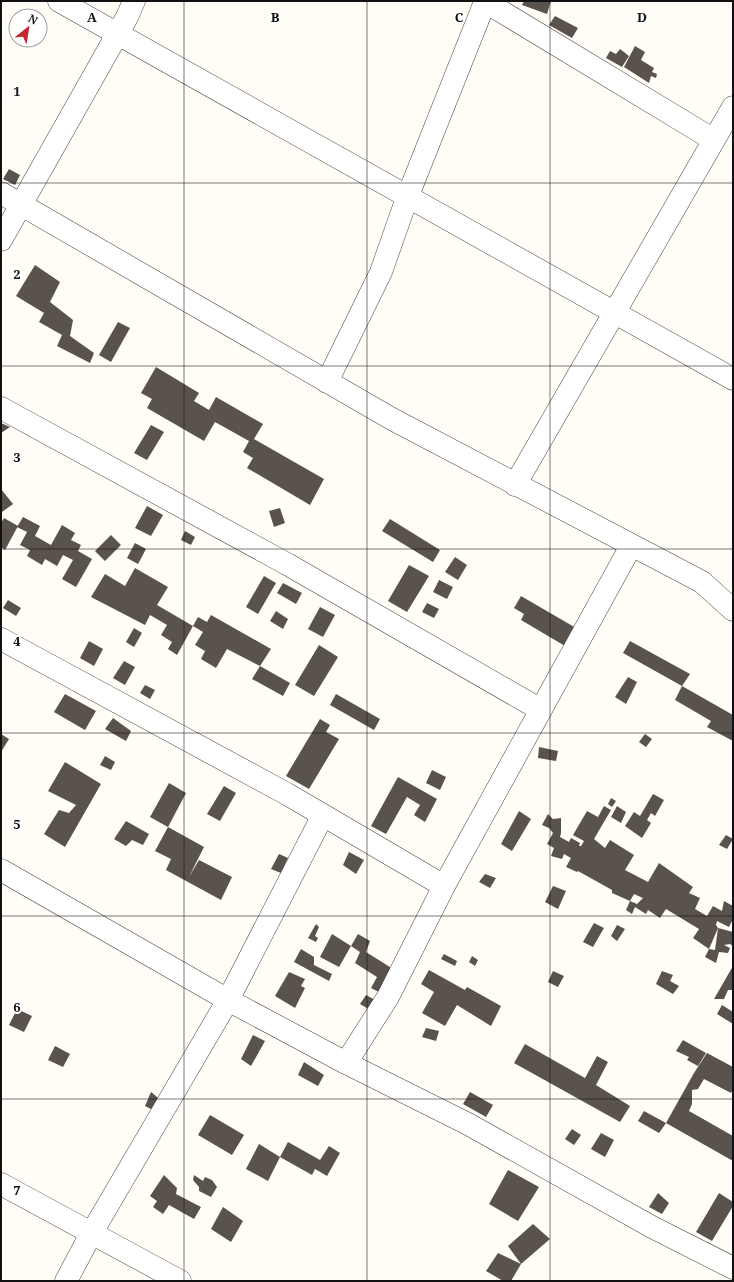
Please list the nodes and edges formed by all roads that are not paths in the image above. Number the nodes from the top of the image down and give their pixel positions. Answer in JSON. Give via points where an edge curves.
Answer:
{"nodes":[{"id":1,"x":59,"y":1,"type":"edge"},
{"id":2,"x":134,"y":1,"type":"edge"},
{"id":3,"x":484,"y":1,"type":"edge"},
{"id":4,"x":118,"y":34,"type":"junction"},
{"id":5,"x":733,"y":107,"type":"edge"},
{"id":6,"x":714,"y":140,"type":"junction"},
{"id":7,"x":1,"y":193,"type":"edge"},
{"id":8,"x":407,"y":198,"type":"junction"},
{"id":9,"x":22,"y":205,"type":"junction"},
{"id":10,"x":1,"y":240,"type":"edge"},
{"id":11,"x":615,"y":312,"type":"junction"},
{"id":12,"x":733,"y":379,"type":"edge"},
{"id":13,"x":327,"y":382,"type":"junction"},
{"id":14,"x":1,"y":408,"type":"edge"},
{"id":15,"x":515,"y":485,"type":"junction"},
{"id":16,"x":632,"y":546,"type":"junction"},
{"id":17,"x":733,"y":610,"type":"edge"},
{"id":18,"x":1,"y":639,"type":"edge"},
{"id":19,"x":541,"y":710,"type":"junction"},
{"id":20,"x":323,"y":815,"type":"junction"},
{"id":21,"x":1,"y":870,"type":"edge"},
{"id":22,"x":444,"y":886,"type":"junction"},
{"id":23,"x":228,"y":1000,"type":"junction"},
{"id":24,"x":346,"y":1063,"type":"junction"},
{"id":25,"x":1,"y":1184,"type":"edge"},
{"id":26,"x":91,"y":1234,"type":"junction"},
{"id":27,"x":733,"y":1268,"type":"edge"},
{"id":28,"x":66,"y":1281,"type":"edge"},
{"id":29,"x":180,"y":1281,"type":"edge"}],
"edges":[{"from":1,"to":4,"type":"street"},
{"from":2,"to":4,"type":"street"},
{"from":3,"to":6,"type":"street"},
{"from":3,"to":8,"type":"street"},
{"from":4,"to":8,"type":"street"},
{"from":4,"to":9,"type":"street"},
{"from":5,"to":6,"type":"street"},
{"from":6,"to":11,"type":"street"},
{"from":7,"to":9,"type":"street"},
{"from":8,"to":11,"type":"street"},
{"from":8,"to":13,"type":"street","via":[[381,272]]},
{"from":9,"to":10,"type":"street"},
{"from":9,"to":13,"type":"street"},
{"from":11,"to":12,"type":"street"},
{"from":11,"to":15,"type":"street"},
{"from":13,"to":15,"type":"street","via":[[392,420]]},
{"from":14,"to":19,"type":"street","via":[[287,564]]},
{"from":15,"to":16,"type":"street"},
{"from":16,"to":17,"type":"street","via":[[702,582]]},
{"from":16,"to":19,"type":"street"},
{"from":18,"to":20,"type":"street"},
{"from":19,"to":22,"type":"street"},
{"from":20,"to":22,"type":"street"},
{"from":20,"to":23,"type":"street"},
{"from":21,"to":23,"type":"street"},
{"from":22,"to":24,"type":"street","via":[[388,997]]},
{"from":23,"to":24,"type":"street"},
{"from":23,"to":26,"type":"street"},
{"from":24,"to":27,"type":"street","via":[[468,1124],[652,1227]]},
{"from":25,"to":26,"type":"street"},
{"from":26,"to":28,"type":"street"},
{"from":26,"to":29,"type":"street"}]}
